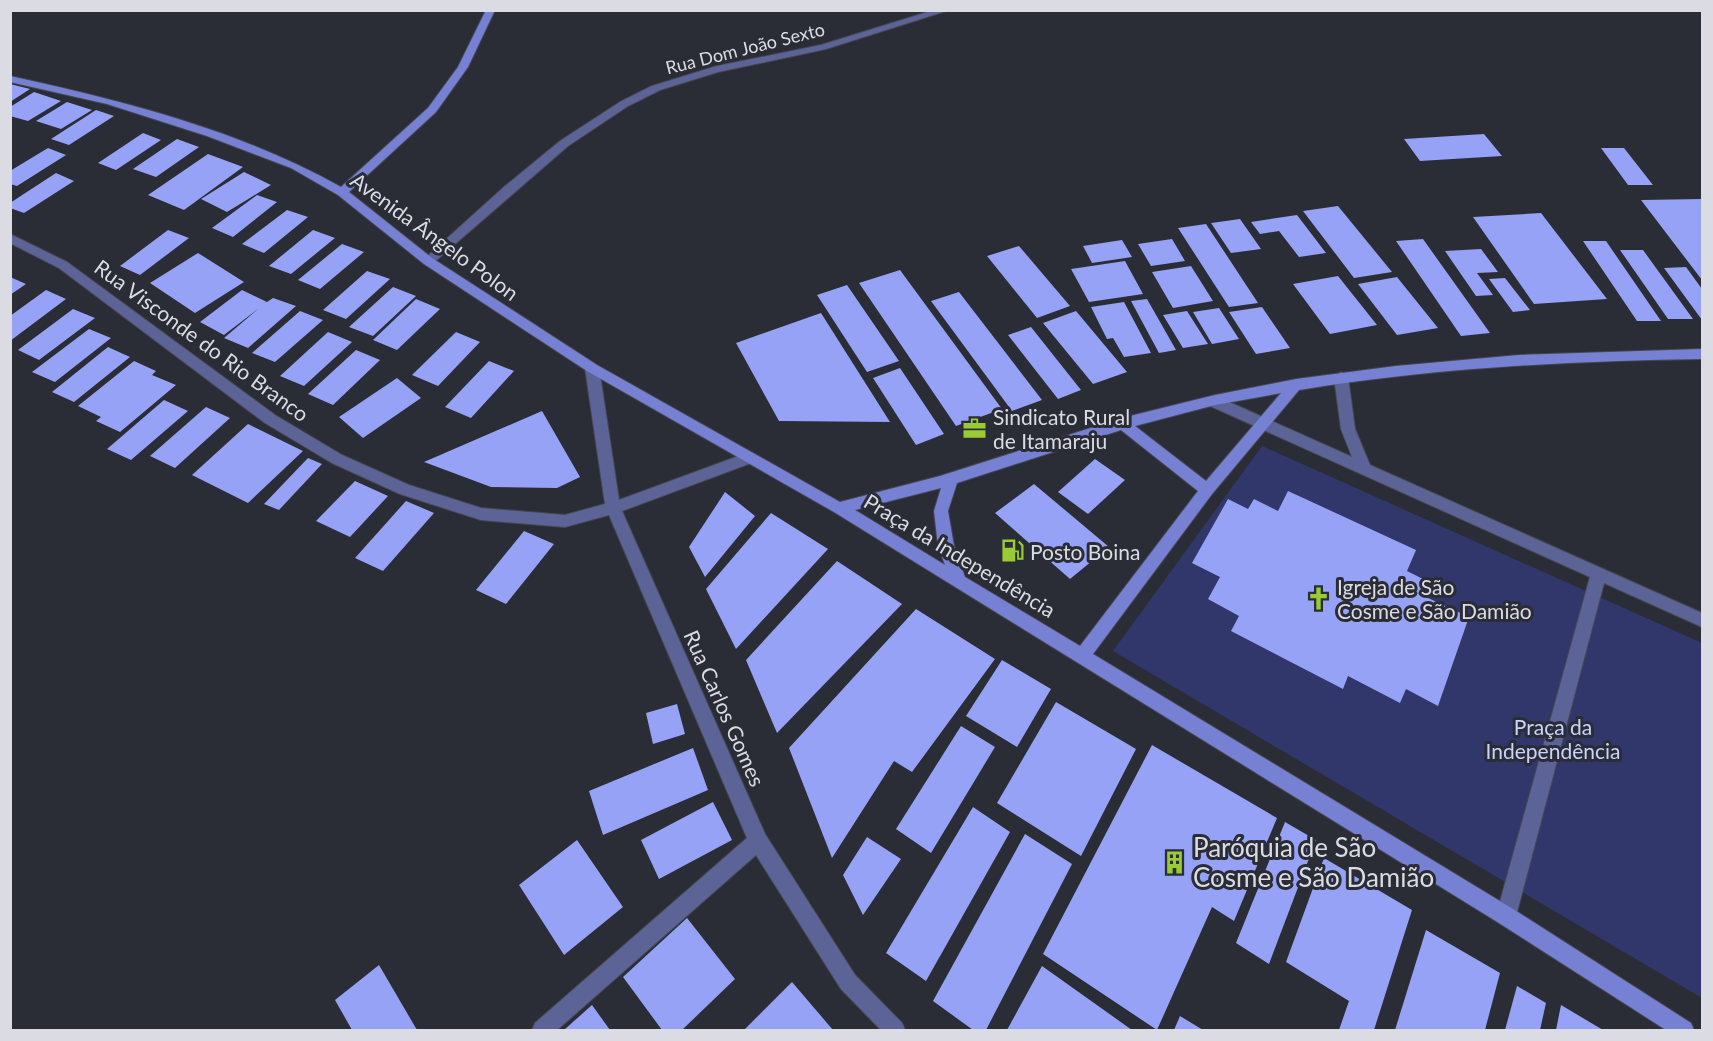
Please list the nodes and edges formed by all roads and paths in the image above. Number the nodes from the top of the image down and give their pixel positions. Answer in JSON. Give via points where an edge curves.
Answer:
{"nodes":[{"id":1,"x":491,"y":10,"type":"edge"},
{"id":2,"x":945,"y":10,"type":"edge"},
{"id":3,"x":10,"y":79,"type":"edge"},
{"id":4,"x":342,"y":192,"type":"junction"},
{"id":5,"x":10,"y":238,"type":"edge"},
{"id":6,"x":428,"y":261,"type":"junction"},
{"id":7,"x":1702,"y":354,"type":"edge"},
{"id":8,"x":592,"y":368,"type":"junction"},
{"id":9,"x":1341,"y":377,"type":"junction"},
{"id":10,"x":1296,"y":384,"type":"junction"},
{"id":11,"x":1212,"y":401,"type":"junction"},
{"id":12,"x":1122,"y":423,"type":"junction"},
{"id":13,"x":1262,"y":424,"type":"junction"},
{"id":14,"x":749,"y":458,"type":"junction"},
{"id":15,"x":1365,"y":471,"type":"junction"},
{"id":16,"x":951,"y":478,"type":"junction"},
{"id":17,"x":1207,"y":490,"type":"junction"},
{"id":18,"x":613,"y":508,"type":"junction"},
{"id":19,"x":839,"y":508,"type":"junction"},
{"id":20,"x":1599,"y":574,"type":"junction"},
{"id":21,"x":959,"y":581,"type":"junction"},
{"id":22,"x":1702,"y":620,"type":"edge"},
{"id":23,"x":1082,"y":656,"type":"junction"},
{"id":24,"x":758,"y":841,"type":"junction"},
{"id":25,"x":1506,"y":916,"type":"junction"},
{"id":26,"x":542,"y":1030,"type":"edge"},
{"id":27,"x":895,"y":1030,"type":"edge"},
{"id":28,"x":1684,"y":1030,"type":"edge"}],
"edges":[{"from":1,"to":4,"type":"street","via":[[463,67],[432,110]]},
{"from":2,"to":6,"type":"street","name":"Rua Dom João Sexto","via":[[822,47],[723,68],[657,88],[587,128]]},
{"from":3,"to":4,"type":"street","name":"Avenida Ângelo Polon","via":[[110,101],[211,134],[295,166]]},
{"from":4,"to":6,"type":"street","name":"Avenida Ângelo Polon"},
{"from":5,"to":18,"type":"street","name":"Rua Visconde do Rio Branco","via":[[63,265],[270,420],[337,459],[405,490],[481,514],[565,521]]},
{"from":6,"to":8,"type":"street","name":"Avenida Ângelo Polon"},
{"from":7,"to":9,"type":"street","name":"Praça da Independência","via":[[1622,355]]},
{"from":8,"to":14,"type":"street","name":"Avenida Ângelo Polon"},
{"from":8,"to":18,"type":"street","name":"Rua Carlos Gomes"},
{"from":9,"to":10,"type":"street","name":"Praça da Independência"},
{"from":9,"to":15,"type":"street","via":[[1348,429]]},
{"from":10,"to":11,"type":"street","name":"Praça da Independência"},
{"from":10,"to":13,"type":"street"},
{"from":11,"to":12,"type":"street","name":"Praça da Independência"},
{"from":11,"to":13,"type":"street"},
{"from":12,"to":16,"type":"street","name":"Praça da Independência"},
{"from":12,"to":17,"type":"street"},
{"from":13,"to":15,"type":"street"},
{"from":13,"to":17,"type":"street"},
{"from":14,"to":18,"type":"street","name":"Rua Visconde do Rio Branco"},
{"from":14,"to":19,"type":"street","name":"Avenida Ângelo Polon"},
{"from":15,"to":20,"type":"street"},
{"from":16,"to":19,"type":"street","name":"Praça da Independência"},
{"from":16,"to":21,"type":"street","via":[[940,511],[946,546]]},
{"from":17,"to":23,"type":"street"},
{"from":18,"to":24,"type":"street","name":"Rua Carlos Gomes"},
{"from":19,"to":21,"type":"street","name":"Praça da Independência"},
{"from":20,"to":22,"type":"street"},
{"from":20,"to":25,"type":"street"},
{"from":21,"to":23,"type":"street","name":"Praça da Independência"},
{"from":23,"to":25,"type":"street","name":"Praça da Independência"},
{"from":24,"to":26,"type":"street"},
{"from":24,"to":27,"type":"street","name":"Rua Carlos Gomes","via":[[848,982]]},
{"from":25,"to":28,"type":"street","name":"Praça da Independência"}]}
